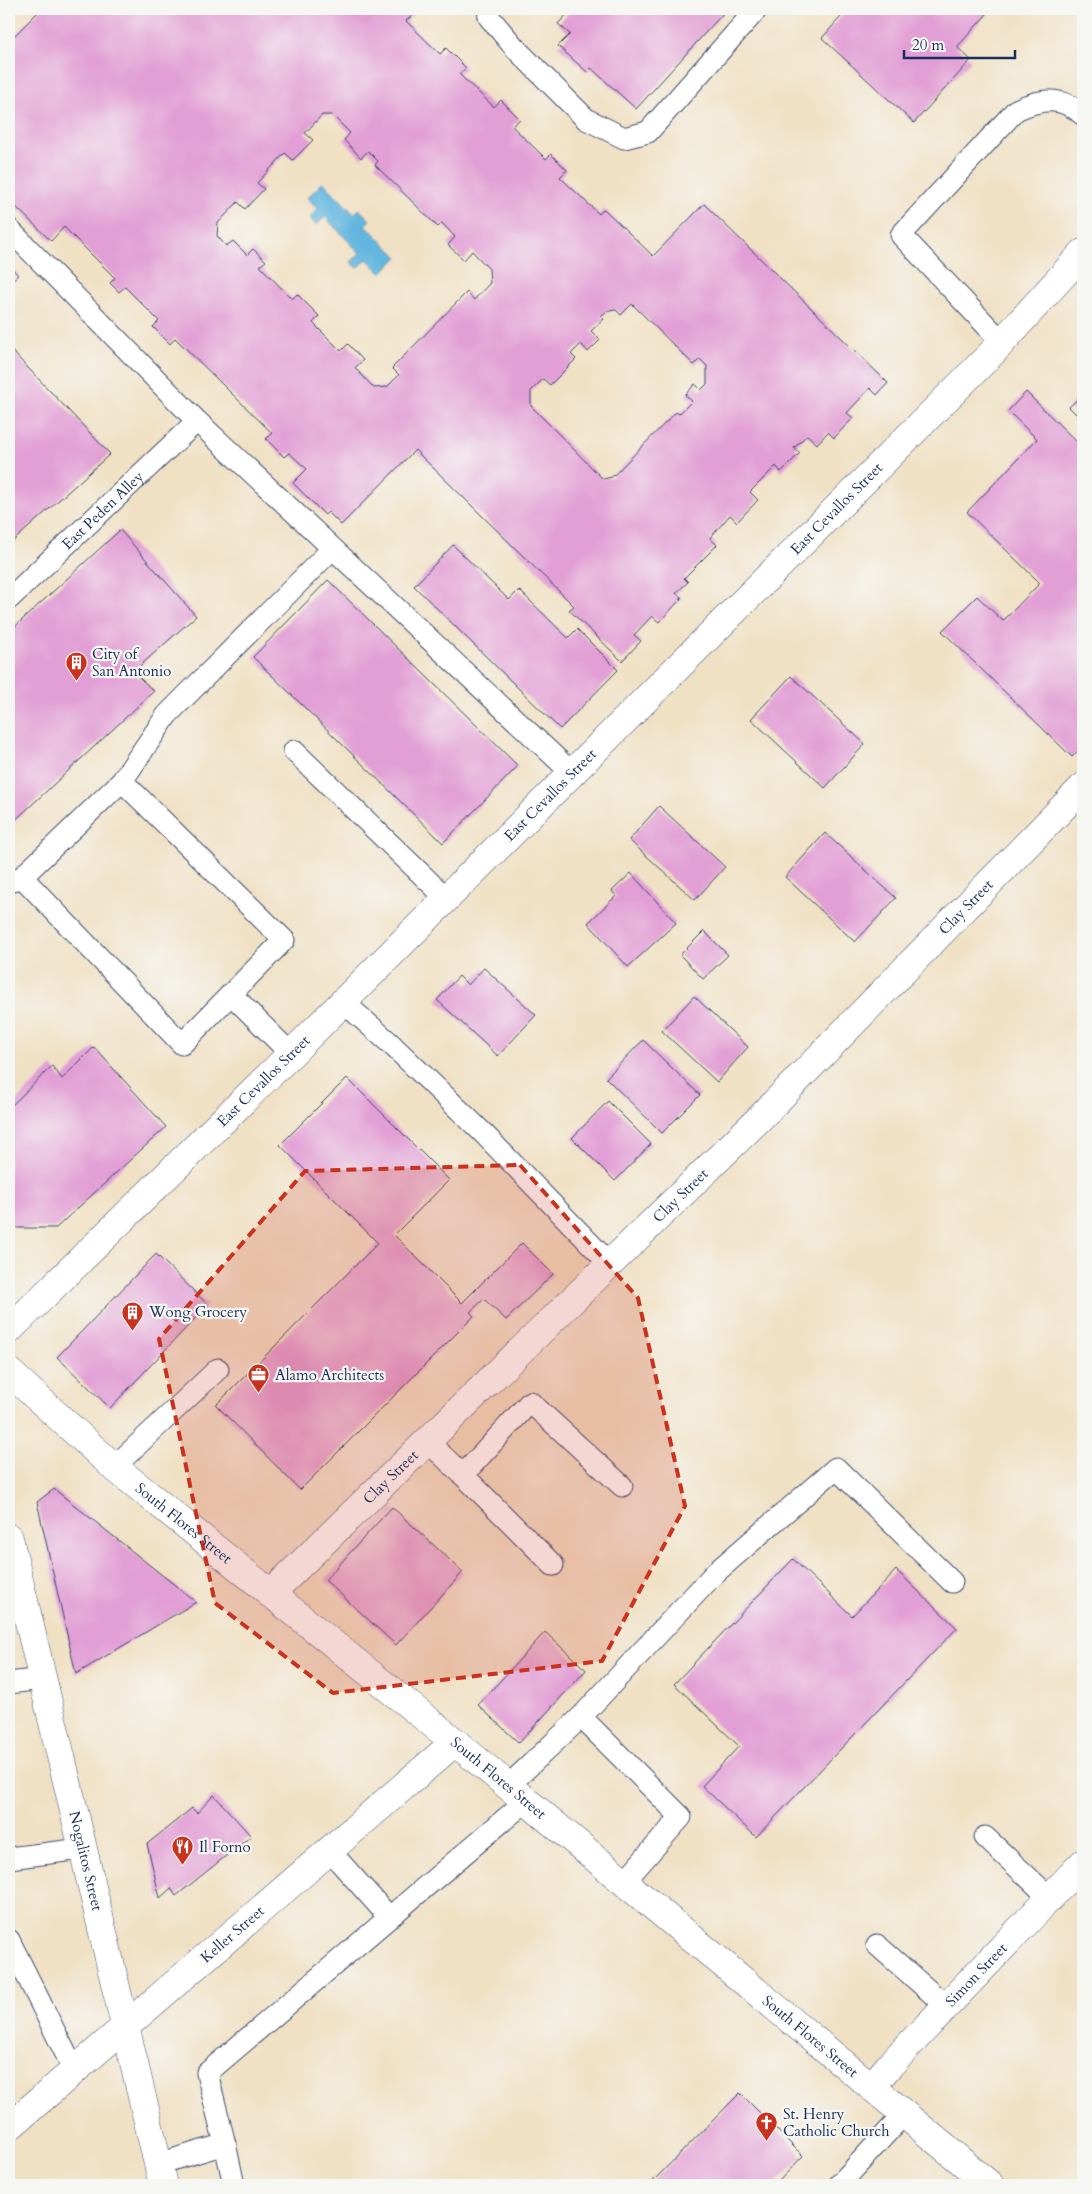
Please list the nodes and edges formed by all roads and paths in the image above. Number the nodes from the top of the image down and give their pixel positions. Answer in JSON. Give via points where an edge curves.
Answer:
{"nodes":[{"id":1,"x":488,"y":9,"type":"edge"},
{"id":2,"x":757,"y":9,"type":"edge"},
{"id":3,"x":1083,"y":115,"type":"edge"},
{"id":4,"x":9,"y":229,"type":"edge"},
{"id":5,"x":1083,"y":253,"type":"edge"},
{"id":6,"x":1002,"y":342,"type":"junction"},
{"id":7,"x":197,"y":421,"type":"junction"},
{"id":8,"x":332,"y":549,"type":"junction"},
{"id":9,"x":9,"y":599,"type":"edge"},
{"id":10,"x":294,"y":751,"type":"dead end"},
{"id":11,"x":572,"y":773,"type":"junction"},
{"id":12,"x":122,"y":781,"type":"junction"},
{"id":13,"x":1083,"y":787,"type":"edge"},
{"id":14,"x":15,"y":880,"type":"edge"},
{"id":15,"x":446,"y":898,"type":"junction"},
{"id":16,"x":231,"y":994,"type":"junction"},
{"id":17,"x":342,"y":1001,"type":"junction"},
{"id":18,"x":291,"y":1054,"type":"junction"},
{"id":19,"x":610,"y":1264,"type":"junction"},
{"id":20,"x":9,"y":1330,"type":"edge"},
{"id":21,"x":218,"y":1369,"type":"dead end"},
{"id":22,"x":9,"y":1372,"type":"edge"},
{"id":23,"x":427,"y":1441,"type":"junction"},
{"id":24,"x":114,"y":1467,"type":"junction"},
{"id":25,"x":463,"y":1475,"type":"junction"},
{"id":26,"x":622,"y":1486,"type":"dead end"},
{"id":27,"x":9,"y":1538,"type":"edge"},
{"id":28,"x":553,"y":1565,"type":"dead end"},
{"id":29,"x":952,"y":1582,"type":"dead end"},
{"id":30,"x":270,"y":1594,"type":"junction"},
{"id":31,"x":42,"y":1679,"type":"junction"},
{"id":32,"x":9,"y":1683,"type":"edge"},
{"id":33,"x":581,"y":1717,"type":"junction"},
{"id":34,"x":455,"y":1742,"type":"junction"},
{"id":35,"x":517,"y":1794,"type":"junction"},
{"id":36,"x":985,"y":1837,"type":"dead end"},
{"id":37,"x":82,"y":1849,"type":"junction"},
{"id":38,"x":330,"y":1850,"type":"junction"},
{"id":39,"x":9,"y":1858,"type":"edge"},
{"id":40,"x":1083,"y":1863,"type":"edge"},
{"id":41,"x":624,"y":1882,"type":"junction"},
{"id":42,"x":1050,"y":1898,"type":"junction"},
{"id":43,"x":389,"y":1917,"type":"junction"},
{"id":44,"x":9,"y":1940,"type":"edge"},
{"id":45,"x":877,"y":1945,"type":"dead end"},
{"id":46,"x":946,"y":2006,"type":"junction"},
{"id":47,"x":124,"y":2028,"type":"junction"},
{"id":48,"x":74,"y":2072,"type":"junction"},
{"id":49,"x":871,"y":2087,"type":"junction"},
{"id":50,"x":904,"y":2114,"type":"junction"},
{"id":51,"x":9,"y":2127,"type":"edge"},
{"id":52,"x":226,"y":2144,"type":"junction"},
{"id":53,"x":160,"y":2174,"type":"edge"},
{"id":54,"x":234,"y":2185,"type":"edge"},
{"id":55,"x":839,"y":2185,"type":"edge"},
{"id":56,"x":990,"y":2185,"type":"edge"}],
"edges":[{"from":1,"to":2,"type":"lane","via":[[489,17],[516,48],[586,119],[624,138],[648,132]]},
{"from":3,"to":6,"type":"lane","via":[[1076,108],[1052,100],[1035,101],[1016,110],[901,235]]},
{"from":4,"to":7,"type":"lane"},
{"from":5,"to":6,"type":"street","name":"East Cevallos Street"},
{"from":6,"to":11,"type":"street","name":"East Cevallos Street"},
{"from":7,"to":8,"type":"lane"},
{"from":7,"to":9,"type":"lane","name":"East Peden Alley"},
{"from":8,"to":11,"type":"lane"},
{"from":8,"to":12,"type":"lane","via":[[167,715]]},
{"from":10,"to":15,"type":"lane"},
{"from":11,"to":15,"type":"street","name":"East Cevallos Street"},
{"from":12,"to":14,"type":"lane"},
{"from":12,"to":16,"type":"lane","via":[[284,940]]},
{"from":13,"to":19,"type":"street","name":"Clay Street","via":[[761,1117]]},
{"from":14,"to":16,"type":"lane","via":[[182,1044]]},
{"from":15,"to":17,"type":"street","name":"East Cevallos Street"},
{"from":16,"to":18,"type":"lane"},
{"from":17,"to":18,"type":"street","name":"East Cevallos Street"},
{"from":17,"to":19,"type":"lane","via":[[482,1132]]},
{"from":18,"to":20,"type":"street","name":"East Cevallos Street"},
{"from":19,"to":23,"type":"street","name":"Clay Street"},
{"from":21,"to":24,"type":"lane"},
{"from":22,"to":24,"type":"street","name":"South Flores Street"},
{"from":23,"to":25,"type":"lane"},
{"from":23,"to":30,"type":"street","name":"Clay Street"},
{"from":24,"to":30,"type":"street","name":"South Flores Street"},
{"from":25,"to":26,"type":"lane","via":[[530,1402]]},
{"from":25,"to":28,"type":"lane"},
{"from":27,"to":31,"type":"street","name":"Nogalitos Street"},
{"from":29,"to":33,"type":"lane","via":[[836,1468],[715,1573]]},
{"from":30,"to":34,"type":"street","name":"South Flores Street"},
{"from":31,"to":32,"type":"lane"},
{"from":31,"to":37,"type":"street","name":"Nogalitos Street"},
{"from":33,"to":35,"type":"lane"},
{"from":33,"to":41,"type":"lane","via":[[681,1817]]},
{"from":34,"to":35,"type":"street","name":"South Flores Street"},
{"from":34,"to":38,"type":"street","name":"Keller Street"},
{"from":35,"to":41,"type":"street","name":"South Flores Street"},
{"from":35,"to":43,"type":"lane"},
{"from":36,"to":42,"type":"lane"},
{"from":37,"to":39,"type":"lane"},
{"from":37,"to":47,"type":"street","name":"Nogalitos Street"},
{"from":38,"to":43,"type":"lane"},
{"from":38,"to":47,"type":"street","name":"Keller Street"},
{"from":40,"to":42,"type":"street","name":"Simon Street"},
{"from":41,"to":49,"type":"street","name":"South Flores Street"},
{"from":42,"to":46,"type":"street","name":"Simon Street"},
{"from":43,"to":52,"type":"lane","via":[[207,2073]]},
{"from":44,"to":48,"type":"lane"},
{"from":45,"to":46,"type":"lane"},
{"from":46,"to":49,"type":"street","name":"Simon Street"},
{"from":47,"to":48,"type":"street","name":"Keller Street"},
{"from":47,"to":53,"type":"street","name":"Nogalitos Street"},
{"from":48,"to":51,"type":"street","name":"Keller Street"},
{"from":49,"to":50,"type":"street","name":"South Flores Street"},
{"from":50,"to":55,"type":"lane"},
{"from":50,"to":56,"type":"street","name":"South Flores Street"},
{"from":52,"to":53,"type":"lane"},
{"from":52,"to":54,"type":"lane"}]}
